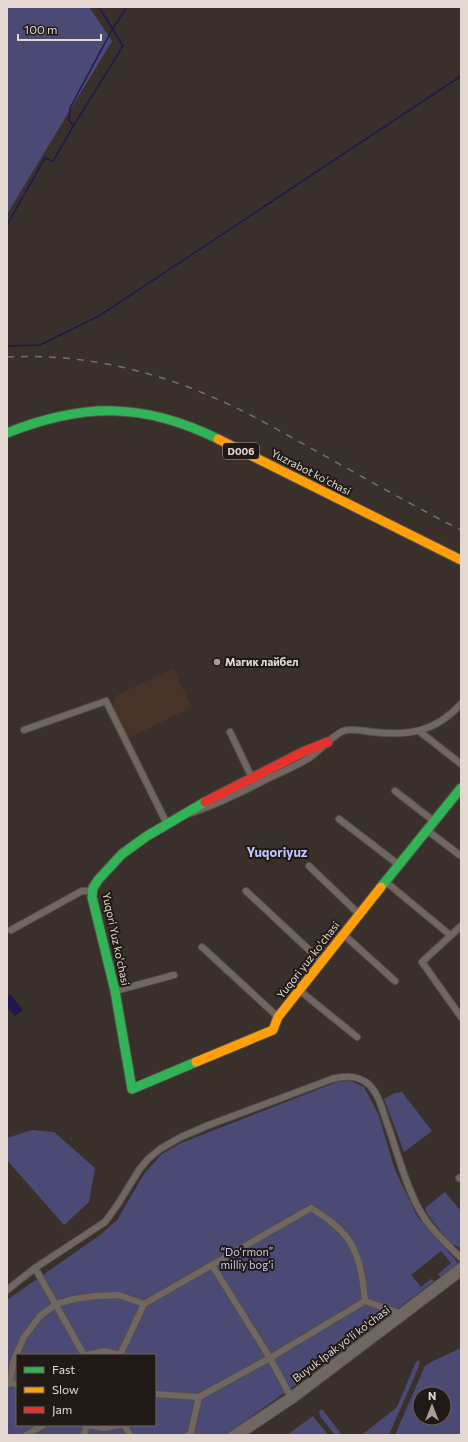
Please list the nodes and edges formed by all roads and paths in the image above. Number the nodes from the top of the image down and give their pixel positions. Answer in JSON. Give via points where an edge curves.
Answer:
{"nodes":[{"id":1,"x":7,"y":426,"type":"edge"},
{"id":2,"x":7,"y":432,"type":"edge"},
{"id":3,"x":458,"y":555,"type":"edge"},
{"id":4,"x":461,"y":704,"type":"edge"},
{"id":5,"x":24,"y":730,"type":"dead end"},
{"id":6,"x":419,"y":731,"type":"junction"},
{"id":7,"x":230,"y":732,"type":"dead end"},
{"id":8,"x":328,"y":742,"type":"joint"},
{"id":9,"x":461,"y":764,"type":"edge"},
{"id":10,"x":254,"y":782,"type":"junction"},
{"id":11,"x":461,"y":788,"type":"edge"},
{"id":12,"x":395,"y":791,"type":"dead end"},
{"id":13,"x":339,"y":819,"type":"dead end"},
{"id":14,"x":435,"y":822,"type":"junction"},
{"id":15,"x":167,"y":824,"type":"junction"},
{"id":16,"x":428,"y":831,"type":"junction"},
{"id":17,"x":461,"y":856,"type":"edge"},
{"id":18,"x":399,"y":865,"type":"junction"},
{"id":19,"x":309,"y":866,"type":"dead end"},
{"id":20,"x":386,"y":882,"type":"junction"},
{"id":21,"x":93,"y":890,"type":"junction"},
{"id":22,"x":246,"y":891,"type":"dead end"},
{"id":23,"x":359,"y":914,"type":"junction"},
{"id":24,"x":461,"y":926,"type":"edge"},
{"id":25,"x":11,"y":930,"type":"dead end"},
{"id":26,"x":343,"y":934,"type":"junction"},
{"id":27,"x":450,"y":935,"type":"junction"},
{"id":28,"x":202,"y":947,"type":"dead end"},
{"id":29,"x":322,"y":962,"type":"junction"},
{"id":30,"x":174,"y":975,"type":"dead end"},
{"id":31,"x":395,"y":981,"type":"dead end"},
{"id":32,"x":299,"y":990,"type":"junction"},
{"id":33,"x":115,"y":991,"type":"junction"},
{"id":34,"x":278,"y":1017,"type":"junction"},
{"id":35,"x":461,"y":1017,"type":"edge"},
{"id":36,"x":357,"y":1037,"type":"dead end"},
{"id":37,"x":132,"y":1089,"type":"joint"},
{"id":38,"x":461,"y":1258,"type":"edge"},
{"id":39,"x":212,"y":1265,"type":"junction"},
{"id":40,"x":461,"y":1266,"type":"edge"},
{"id":41,"x":36,"y":1268,"type":"junction"},
{"id":42,"x":461,"y":1273,"type":"edge"},
{"id":43,"x":7,"y":1290,"type":"edge"},
{"id":44,"x":365,"y":1301,"type":"junction"},
{"id":45,"x":56,"y":1304,"type":"junction"},
{"id":46,"x":144,"y":1304,"type":"junction"},
{"id":47,"x":401,"y":1315,"type":"junction"},
{"id":48,"x":17,"y":1354,"type":"edge"},
{"id":49,"x":84,"y":1354,"type":"edge"},
{"id":50,"x":90,"y":1354,"type":"edge"},
{"id":51,"x":116,"y":1354,"type":"edge"},
{"id":52,"x":120,"y":1354,"type":"edge"},
{"id":53,"x":16,"y":1357,"type":"edge"},
{"id":54,"x":270,"y":1358,"type":"junction"},
{"id":55,"x":8,"y":1384,"type":"edge"},
{"id":56,"x":156,"y":1394,"type":"edge"},
{"id":57,"x":198,"y":1397,"type":"junction"},
{"id":58,"x":292,"y":1398,"type":"junction"},
{"id":59,"x":42,"y":1426,"type":"edge"},
{"id":60,"x":93,"y":1426,"type":"edge"},
{"id":61,"x":114,"y":1426,"type":"edge"},
{"id":62,"x":125,"y":1426,"type":"edge"},
{"id":63,"x":26,"y":1435,"type":"edge"},
{"id":64,"x":130,"y":1435,"type":"edge"},
{"id":65,"x":188,"y":1435,"type":"edge"},
{"id":66,"x":232,"y":1435,"type":"edge"},
{"id":67,"x":241,"y":1435,"type":"edge"}],
"edges":[{"from":1,"to":3,"type":"main road","name":"Yuzrabot ko'chasi","number":"D006","via":[[44,412],[90,404],[140,406],[168,412],[213,429]]},
{"from":2,"to":3,"type":"main road","name":"Yuzrabot ko'chasi","number":"D006","via":[[47,418],[88,410],[127,411],[169,418],[204,432]]},
{"from":4,"to":6,"type":"street","name":"Yuqori Yuz ko'chasi","via":[[440,723]]},
{"from":5,"to":15,"type":"street","via":[[106,701]]},
{"from":6,"to":8,"type":"street","name":"Yuqori Yuz ko'chasi","via":[[402,734],[344,731]]},
{"from":6,"to":9,"type":"street"},
{"from":7,"to":10,"type":"street"},
{"from":8,"to":10,"type":"main road","name":"Yuqori Yuz ko'chasi","via":[[305,751]]},
{"from":10,"to":15,"type":"main road","name":"Yuqori Yuz ko'chasi","via":[[206,801]]},
{"from":11,"to":14,"type":"main road","name":"Yuqori yuz ko'chasi"},
{"from":12,"to":14,"type":"street"},
{"from":13,"to":18,"type":"street"},
{"from":14,"to":16,"type":"main road","name":"Yuqori yuz ko'chasi"},
{"from":15,"to":21,"type":"main road","name":"Yuqori Yuz ko'chasi","via":[[122,854],[98,880]]},
{"from":16,"to":17,"type":"street"},
{"from":16,"to":18,"type":"main road","name":"Yuqori yuz ko'chasi"},
{"from":18,"to":20,"type":"main road","name":"Yuqori yuz ko'chasi"},
{"from":19,"to":23,"type":"street"},
{"from":20,"to":23,"type":"main road","name":"Yuqori yuz ko'chasi"},
{"from":20,"to":27,"type":"street"},
{"from":21,"to":25,"type":"street","via":[[82,891]]},
{"from":21,"to":33,"type":"main road","name":"Yuqori Yuz ko'chasi","via":[[92,897]]},
{"from":22,"to":29,"type":"street"},
{"from":23,"to":26,"type":"main road","name":"Yuqori yuz ko'chasi"},
{"from":24,"to":27,"type":"street"},
{"from":26,"to":29,"type":"main road","name":"Yuqori yuz ko'chasi"},
{"from":26,"to":31,"type":"street"},
{"from":27,"to":35,"type":"street","via":[[422,962]]},
{"from":28,"to":34,"type":"street"},
{"from":29,"to":32,"type":"main road","name":"Yuqori yuz ko'chasi"},
{"from":30,"to":33,"type":"street"},
{"from":32,"to":34,"type":"main road","name":"Yuqori yuz ko'chasi"},
{"from":32,"to":36,"type":"street"},
{"from":33,"to":37,"type":"main road","name":"Yuqori Yuz ko'chasi"},
{"from":34,"to":37,"type":"main road","name":"Yuqori yuz ko'chasi","via":[[272,1031]]},
{"from":38,"to":41,"type":"street","via":[[432,1228],[419,1209],[371,1087],[362,1080],[348,1076],[332,1079],[209,1125],[160,1148],[138,1170],[105,1222]]},
{"from":39,"to":44,"type":"street","via":[[311,1208],[340,1230],[352,1245],[358,1261]]},
{"from":39,"to":46,"type":"street"},
{"from":39,"to":54,"type":"street"},
{"from":40,"to":47,"type":"street","name":"Buyuk Ipak yo'li ko'chasi"},
{"from":41,"to":43,"type":"street"},
{"from":41,"to":45,"type":"street"},
{"from":42,"to":47,"type":"street","name":"Buyuk Ipak yo'li ko'chasi"},
{"from":44,"to":47,"type":"street"},
{"from":44,"to":54,"type":"street"},
{"from":45,"to":46,"type":"street","via":[[74,1299],[120,1295]]},
{"from":45,"to":48,"type":"street","via":[[40,1316],[24,1337]]},
{"from":45,"to":49,"type":"street"},
{"from":46,"to":52,"type":"street"},
{"from":47,"to":58,"type":"street","name":"Buyuk Ipak yo'li ko'chasi"},
{"from":50,"to":51,"type":"street","via":[[105,1351]]},
{"from":53,"to":55,"type":"street"},
{"from":54,"to":57,"type":"street"},
{"from":54,"to":58,"type":"street"},
{"from":56,"to":57,"type":"street"},
{"from":57,"to":65,"type":"street","via":[[191,1432]]},
{"from":58,"to":66,"type":"street","name":"Buyuk Ipak yo'li ko'chasi"},
{"from":58,"to":67,"type":"street","name":"Buyuk Ipak yo'li ko'chasi"},
{"from":59,"to":63,"type":"street"},
{"from":60,"to":61,"type":"street"},
{"from":62,"to":64,"type":"street"}]}
